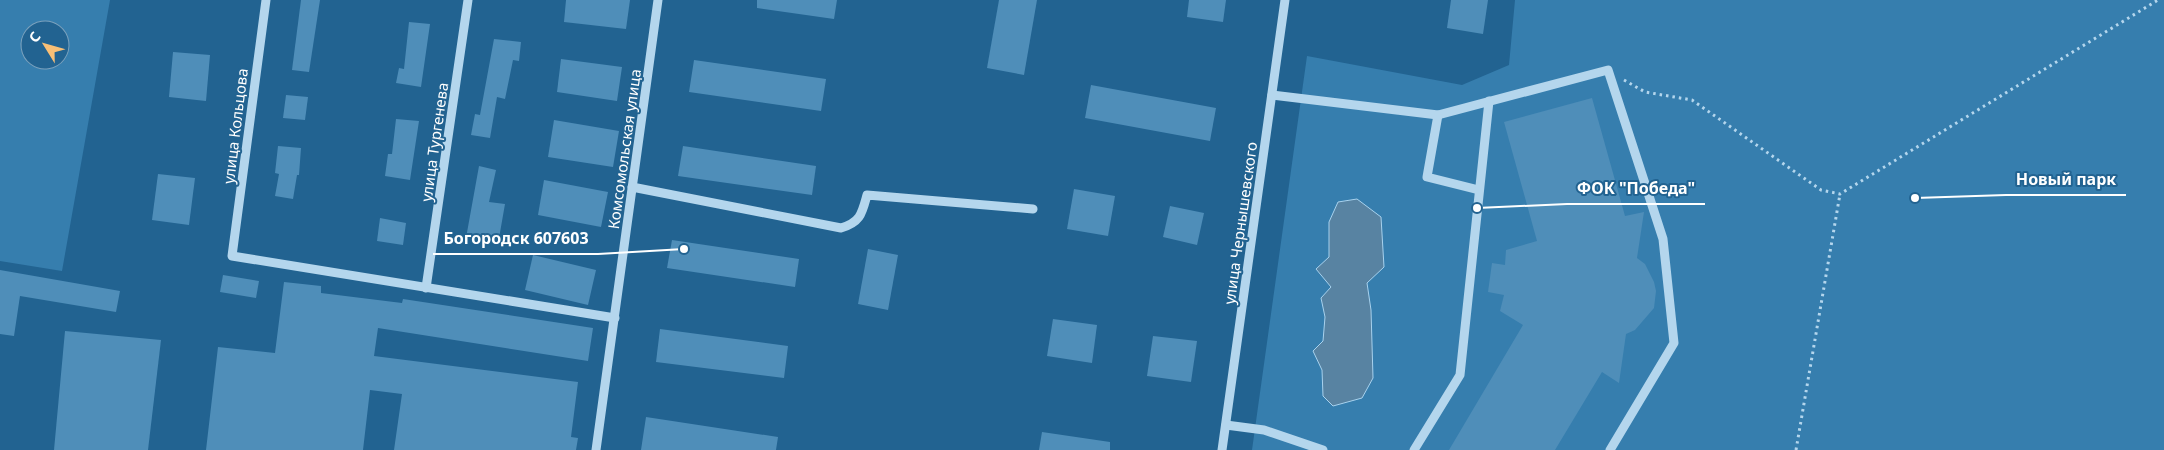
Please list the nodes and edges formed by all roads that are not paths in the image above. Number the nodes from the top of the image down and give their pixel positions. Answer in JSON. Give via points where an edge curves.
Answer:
{"nodes":[{"id":1,"x":266,"y":0,"type":"edge"},
{"id":2,"x":468,"y":0,"type":"edge"},
{"id":3,"x":658,"y":0,"type":"edge"},
{"id":4,"x":1285,"y":0,"type":"edge"},
{"id":5,"x":1272,"y":94,"type":"junction"},
{"id":6,"x":1489,"y":101,"type":"junction"},
{"id":7,"x":1438,"y":115,"type":"junction"},
{"id":8,"x":632,"y":187,"type":"junction"},
{"id":9,"x":1479,"y":190,"type":"junction"},
{"id":10,"x":1033,"y":209,"type":"dead end"},
{"id":11,"x":426,"y":288,"type":"junction"},
{"id":12,"x":615,"y":318,"type":"junction"},
{"id":13,"x":1226,"y":425,"type":"junction"},
{"id":14,"x":596,"y":450,"type":"edge"},
{"id":15,"x":1222,"y":450,"type":"edge"},
{"id":16,"x":1323,"y":450,"type":"edge"},
{"id":17,"x":1414,"y":450,"type":"edge"},
{"id":18,"x":1610,"y":450,"type":"edge"}],
"edges":[{"from":1,"to":11,"type":"street","name":"улица Кольцова","via":[[232,256]]},
{"from":2,"to":11,"type":"street","name":"улица Тургенева"},
{"from":3,"to":8,"type":"street","name":"Комсомольская улица"},
{"from":4,"to":5,"type":"street","name":"улица Чернышевского"},
{"from":5,"to":7,"type":"street"},
{"from":5,"to":13,"type":"street","name":"улица Чернышевского"},
{"from":6,"to":7,"type":"street"},
{"from":6,"to":9,"type":"street"},
{"from":6,"to":18,"type":"street","via":[[1608,70],[1663,239],[1674,343]]},
{"from":7,"to":9,"type":"street","via":[[1427,177]]},
{"from":8,"to":10,"type":"street","via":[[841,228],[854,224],[862,213],[867,195]]},
{"from":8,"to":12,"type":"street","name":"Комсомольская улица"},
{"from":9,"to":17,"type":"street","via":[[1460,375]]},
{"from":11,"to":12,"type":"street"},
{"from":12,"to":14,"type":"street","name":"Комсомольская улица"},
{"from":13,"to":15,"type":"street","name":"улица Чернышевского"},
{"from":13,"to":16,"type":"street","via":[[1264,430]]}]}
